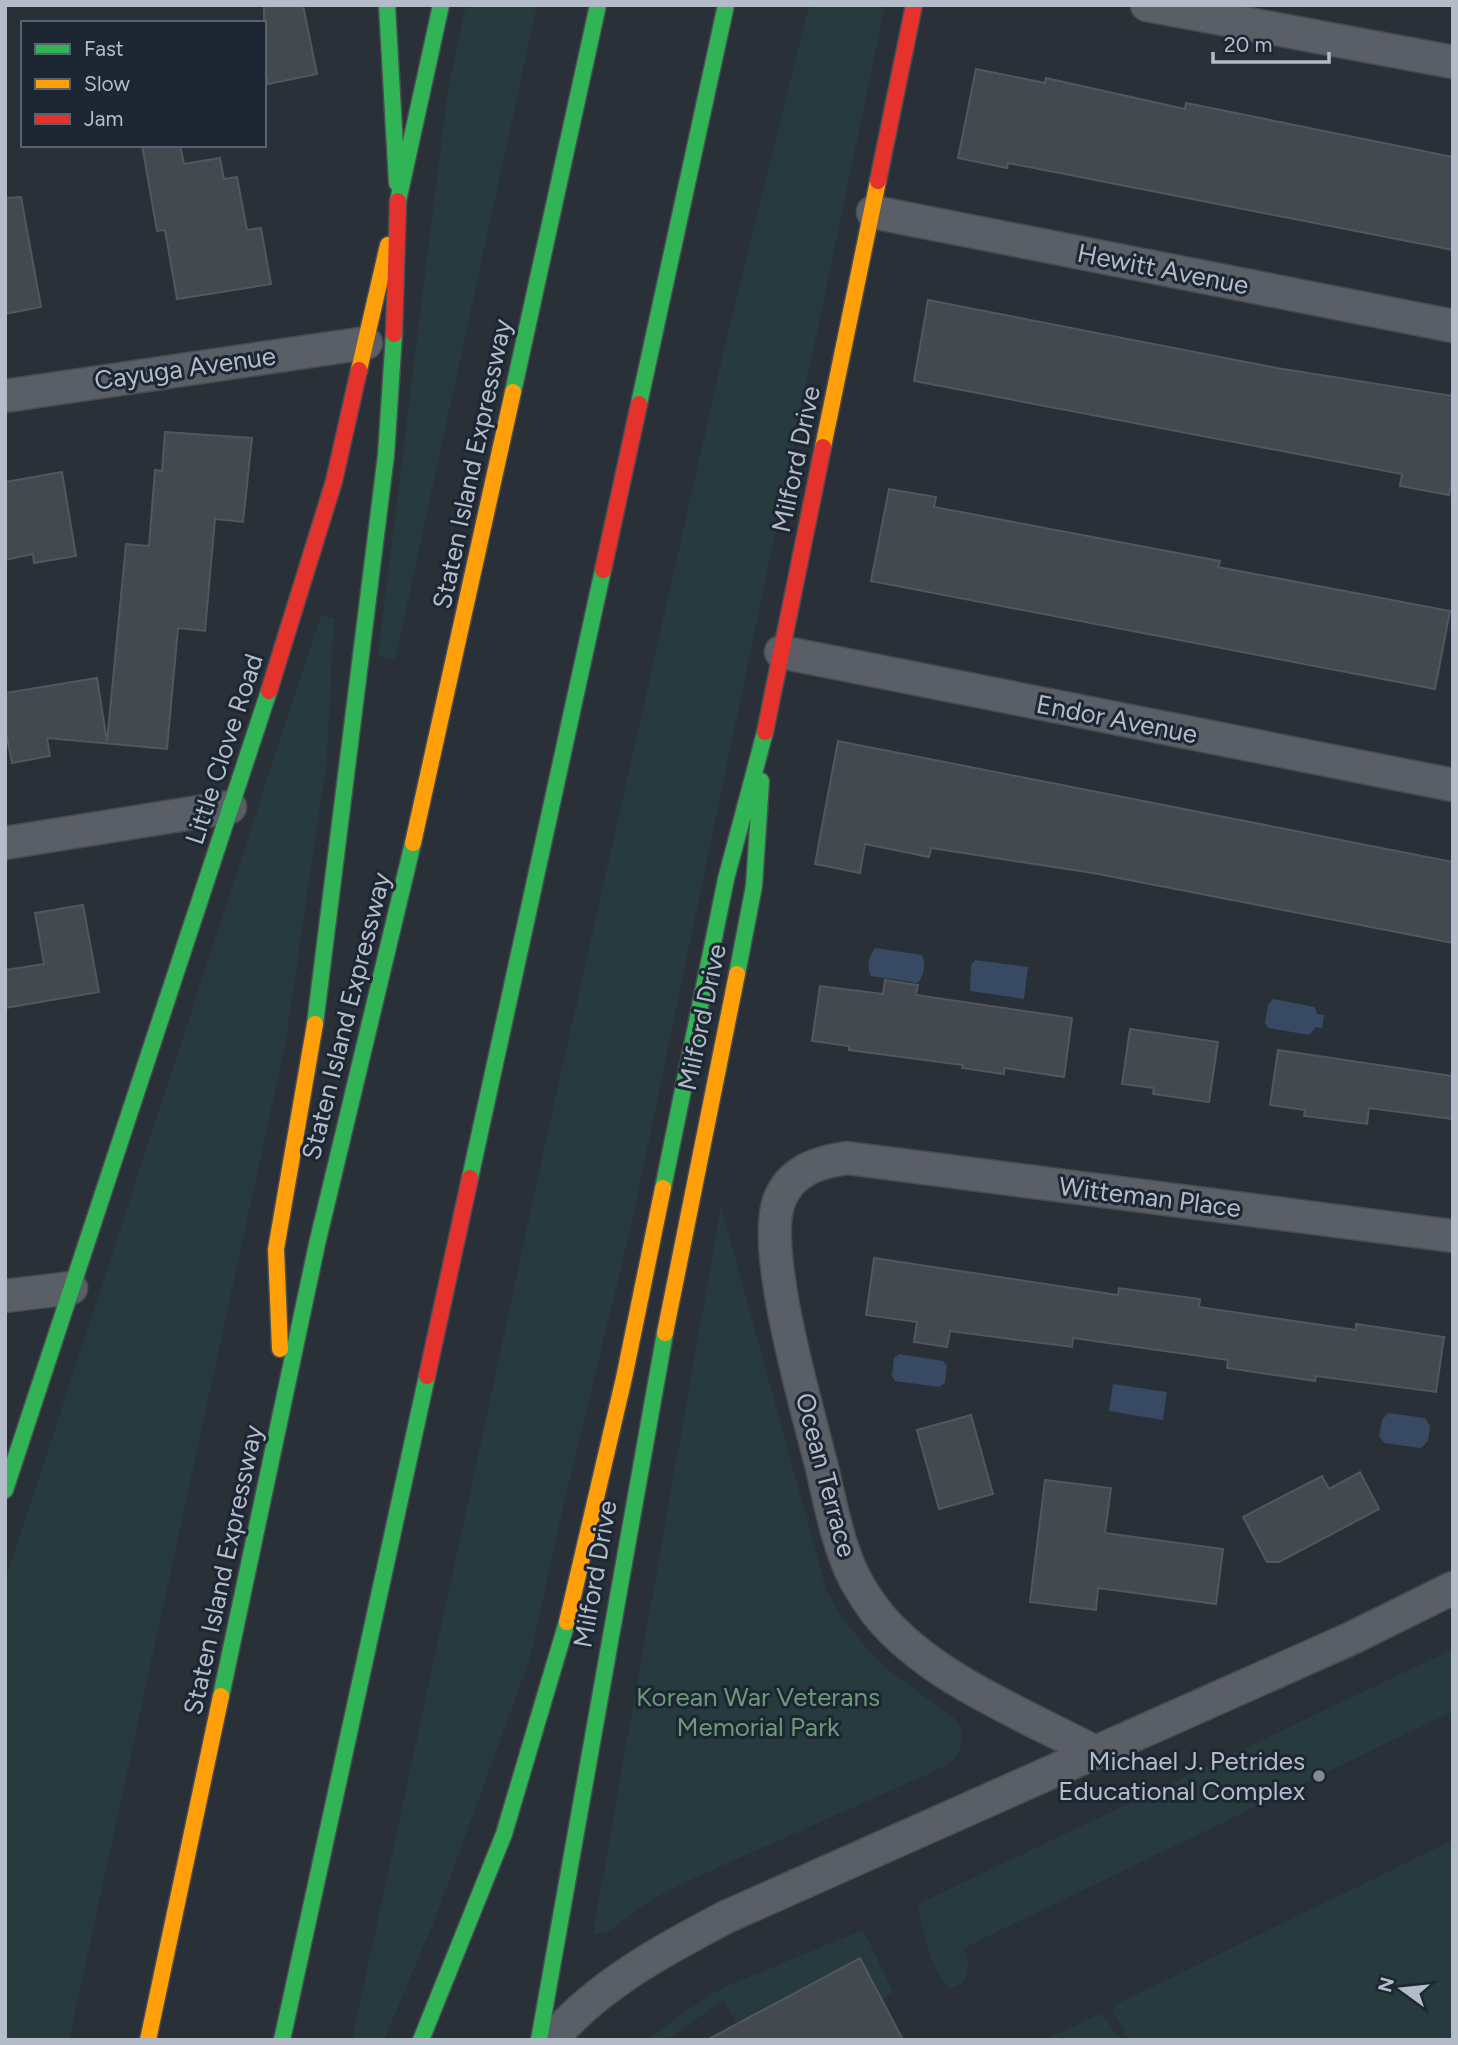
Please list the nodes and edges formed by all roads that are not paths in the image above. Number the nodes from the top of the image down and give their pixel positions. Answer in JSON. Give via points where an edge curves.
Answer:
{"nodes":[{"id":1,"x":387,"y":5,"type":"edge"},
{"id":2,"x":441,"y":5,"type":"edge"},
{"id":3,"x":598,"y":5,"type":"edge"},
{"id":4,"x":726,"y":5,"type":"edge"},
{"id":5,"x":914,"y":5,"type":"edge"},
{"id":6,"x":1145,"y":6,"type":"edge"},
{"id":7,"x":1453,"y":62,"type":"edge"},
{"id":8,"x":398,"y":201,"type":"junction"},
{"id":9,"x":873,"y":212,"type":"junction"},
{"id":10,"x":1453,"y":326,"type":"edge"},
{"id":11,"x":366,"y":343,"type":"junction"},
{"id":12,"x":5,"y":396,"type":"edge"},
{"id":13,"x":781,"y":652,"type":"junction"},
{"id":14,"x":765,"y":732,"type":"junction"},
{"id":15,"x":1453,"y":785,"type":"edge"},
{"id":16,"x":230,"y":807,"type":"junction"},
{"id":17,"x":5,"y":844,"type":"edge"},
{"id":18,"x":847,"y":1158,"type":"joint"},
{"id":19,"x":1453,"y":1236,"type":"edge"},
{"id":20,"x":71,"y":1287,"type":"junction"},
{"id":21,"x":5,"y":1296,"type":"edge"},
{"id":22,"x":283,"y":1408,"type":"junction"},
{"id":23,"x":5,"y":1490,"type":"edge"},
{"id":24,"x":1453,"y":1588,"type":"edge"},
{"id":25,"x":1095,"y":1752,"type":"junction"},
{"id":26,"x":148,"y":2040,"type":"edge"},
{"id":27,"x":282,"y":2040,"type":"edge"},
{"id":28,"x":421,"y":2040,"type":"edge"},
{"id":29,"x":539,"y":2040,"type":"edge"},
{"id":30,"x":551,"y":2040,"type":"edge"}],
"edges":[{"from":1,"to":8,"type":"main road","name":"Little Clove Road"},
{"from":2,"to":8,"type":"main road"},
{"from":3,"to":22,"type":"main road","name":"Staten Island Expressway"},
{"from":4,"to":27,"type":"main road"},
{"from":5,"to":9,"type":"main road","name":"Milford Drive"},
{"from":6,"to":7,"type":"street"},
{"from":8,"to":11,"type":"main road","name":"Little Clove Road"},
{"from":8,"to":22,"type":"main road","via":[[393,386],[384,469],[314,1031],[276,1249]]},
{"from":9,"to":10,"type":"street","name":"Hewitt Avenue"},
{"from":9,"to":13,"type":"main road","name":"Milford Drive"},
{"from":11,"to":12,"type":"street","name":"Cayuga Avenue"},
{"from":11,"to":16,"type":"main road","name":"Little Clove Road","via":[[319,536]]},
{"from":13,"to":14,"type":"main road","name":"Milford Drive"},
{"from":13,"to":15,"type":"street","name":"Endor Avenue"},
{"from":14,"to":28,"type":"main road","via":[[726,879],[627,1365],[564,1636],[504,1834]]},
{"from":14,"to":29,"type":"main road","name":"Milford Drive","via":[[754,886],[659,1362]]},
{"from":16,"to":17,"type":"street"},
{"from":16,"to":20,"type":"main road","name":"Little Clove Road"},
{"from":18,"to":19,"type":"street","name":"Witteman Place"},
{"from":18,"to":25,"type":"street","name":"Ocean Terrace","via":[[817,1165],[794,1177],[780,1198],[774,1241],[797,1366],[844,1553],[863,1594],[908,1645],[946,1672]]},
{"from":20,"to":21,"type":"street"},
{"from":20,"to":23,"type":"main road","name":"Little Clove Road"},
{"from":22,"to":26,"type":"main road","name":"Staten Island Expressway"},
{"from":24,"to":25,"type":"street"},
{"from":25,"to":30,"type":"street","via":[[697,1932],[599,1993]]}]}
